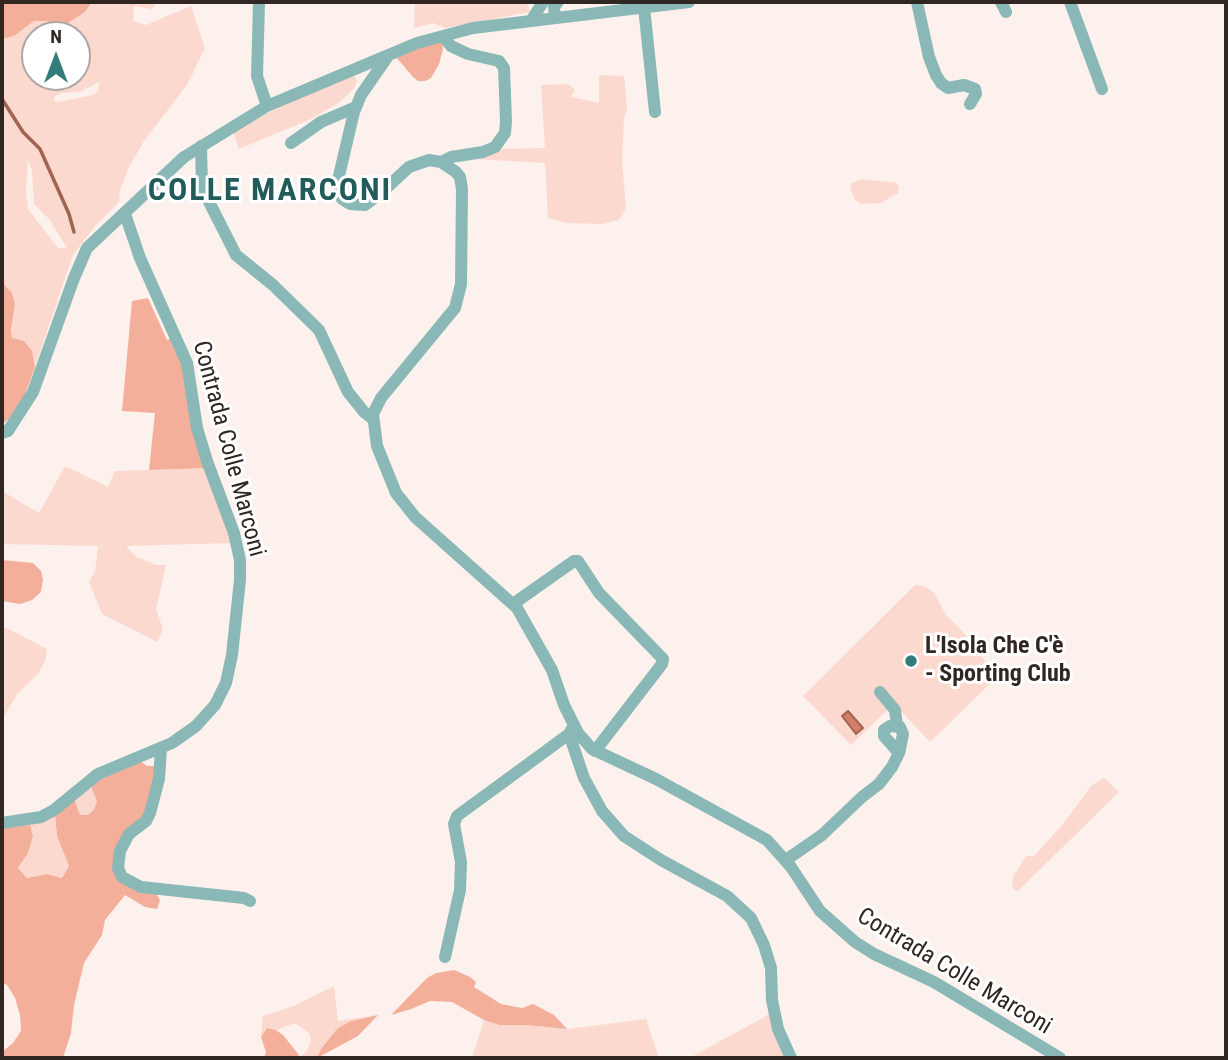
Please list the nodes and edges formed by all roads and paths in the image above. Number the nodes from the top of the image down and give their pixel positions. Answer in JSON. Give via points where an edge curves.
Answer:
{"nodes":[{"id":1,"x":259,"y":2,"type":"edge"},
{"id":2,"x":543,"y":2,"type":"edge"},
{"id":3,"x":558,"y":2,"type":"edge"},
{"id":4,"x":689,"y":2,"type":"edge"},
{"id":5,"x":918,"y":2,"type":"edge"},
{"id":6,"x":1070,"y":2,"type":"edge"},
{"id":7,"x":644,"y":7,"type":"junction"},
{"id":8,"x":555,"y":18,"type":"junction"},
{"id":9,"x":531,"y":21,"type":"junction"},
{"id":10,"x":443,"y":36,"type":"junction"},
{"id":11,"x":388,"y":56,"type":"junction"},
{"id":12,"x":1101,"y":89,"type":"dead end"},
{"id":13,"x":970,"y":104,"type":"dead end"},
{"id":14,"x":267,"y":106,"type":"junction"},
{"id":15,"x":356,"y":107,"type":"junction"},
{"id":16,"x":655,"y":112,"type":"dead end"},
{"id":17,"x":291,"y":143,"type":"dead end"},
{"id":18,"x":201,"y":146,"type":"junction"},
{"id":19,"x":441,"y":162,"type":"junction"},
{"id":20,"x":125,"y":214,"type":"junction"},
{"id":21,"x":373,"y":419,"type":"junction"},
{"id":22,"x":2,"y":433,"type":"edge"},
{"id":23,"x":513,"y":604,"type":"junction"},
{"id":24,"x":880,"y":692,"type":"dead end"},
{"id":25,"x":572,"y":730,"type":"junction"},
{"id":26,"x":162,"y":748,"type":"junction"},
{"id":27,"x":595,"y":751,"type":"junction"},
{"id":28,"x":2,"y":823,"type":"edge"},
{"id":29,"x":786,"y":860,"type":"junction"},
{"id":30,"x":250,"y":901,"type":"dead end"},
{"id":31,"x":445,"y":957,"type":"dead end"},
{"id":32,"x":791,"y":1058,"type":"edge"},
{"id":33,"x":1060,"y":1058,"type":"edge"}],
"edges":[{"from":1,"to":14,"type":"street","via":[[257,76]]},
{"from":2,"to":9,"type":"street"},
{"from":3,"to":8,"type":"street"},
{"from":4,"to":7,"type":"street"},
{"from":5,"to":13,"type":"street","via":[[936,75],[948,88],[964,85],[975,89]]},
{"from":6,"to":12,"type":"street"},
{"from":7,"to":8,"type":"street"},
{"from":7,"to":16,"type":"street"},
{"from":8,"to":9,"type":"street"},
{"from":9,"to":10,"type":"street"},
{"from":10,"to":11,"type":"street"},
{"from":10,"to":19,"type":"street","via":[[450,46],[499,61],[504,68],[506,121],[495,147]]},
{"from":11,"to":14,"type":"street"},
{"from":11,"to":15,"type":"street"},
{"from":14,"to":18,"type":"street"},
{"from":15,"to":17,"type":"street","via":[[321,122]]},
{"from":15,"to":19,"type":"street","via":[[338,180],[342,200],[365,205],[410,167],[429,160]]},
{"from":18,"to":20,"type":"street"},
{"from":18,"to":21,"type":"street","via":[[202,188],[236,255],[319,330],[348,391]]},
{"from":19,"to":21,"type":"street","via":[[460,177],[462,189],[461,284],[455,308],[381,398]]},
{"from":20,"to":22,"type":"street","via":[[87,248],[33,392],[8,431]]},
{"from":20,"to":26,"type":"street","name":"Contrada Colle Marconi","via":[[187,363],[197,428],[240,560],[226,683],[215,705],[196,726]]},
{"from":21,"to":23,"type":"street","name":"Contrada Colle Marconi","via":[[377,446],[396,494],[430,532]]},
{"from":23,"to":25,"type":"street","name":"Contrada Colle Marconi","via":[[552,670]]},
{"from":23,"to":27,"type":"street","via":[[578,561],[599,593],[663,659]]},
{"from":24,"to":29,"type":"street","via":[[895,710],[903,734],[892,767],[822,835]]},
{"from":25,"to":27,"type":"street","name":"Contrada Colle Marconi"},
{"from":25,"to":31,"type":"street","via":[[457,816],[460,890]]},
{"from":25,"to":32,"type":"street","via":[[584,778],[602,811],[624,836],[727,896],[751,918],[771,968],[778,1029]]},
{"from":26,"to":28,"type":"street","name":"Contrada Colle Marconi","via":[[98,774],[41,817]]},
{"from":26,"to":30,"type":"street","via":[[153,806],[120,851],[122,877],[141,887]]},
{"from":27,"to":29,"type":"street","name":"Contrada Colle Marconi","via":[[714,809],[767,840]]},
{"from":29,"to":33,"type":"street","name":"Contrada Colle Marconi","via":[[820,911],[855,942],[934,982]]}]}
